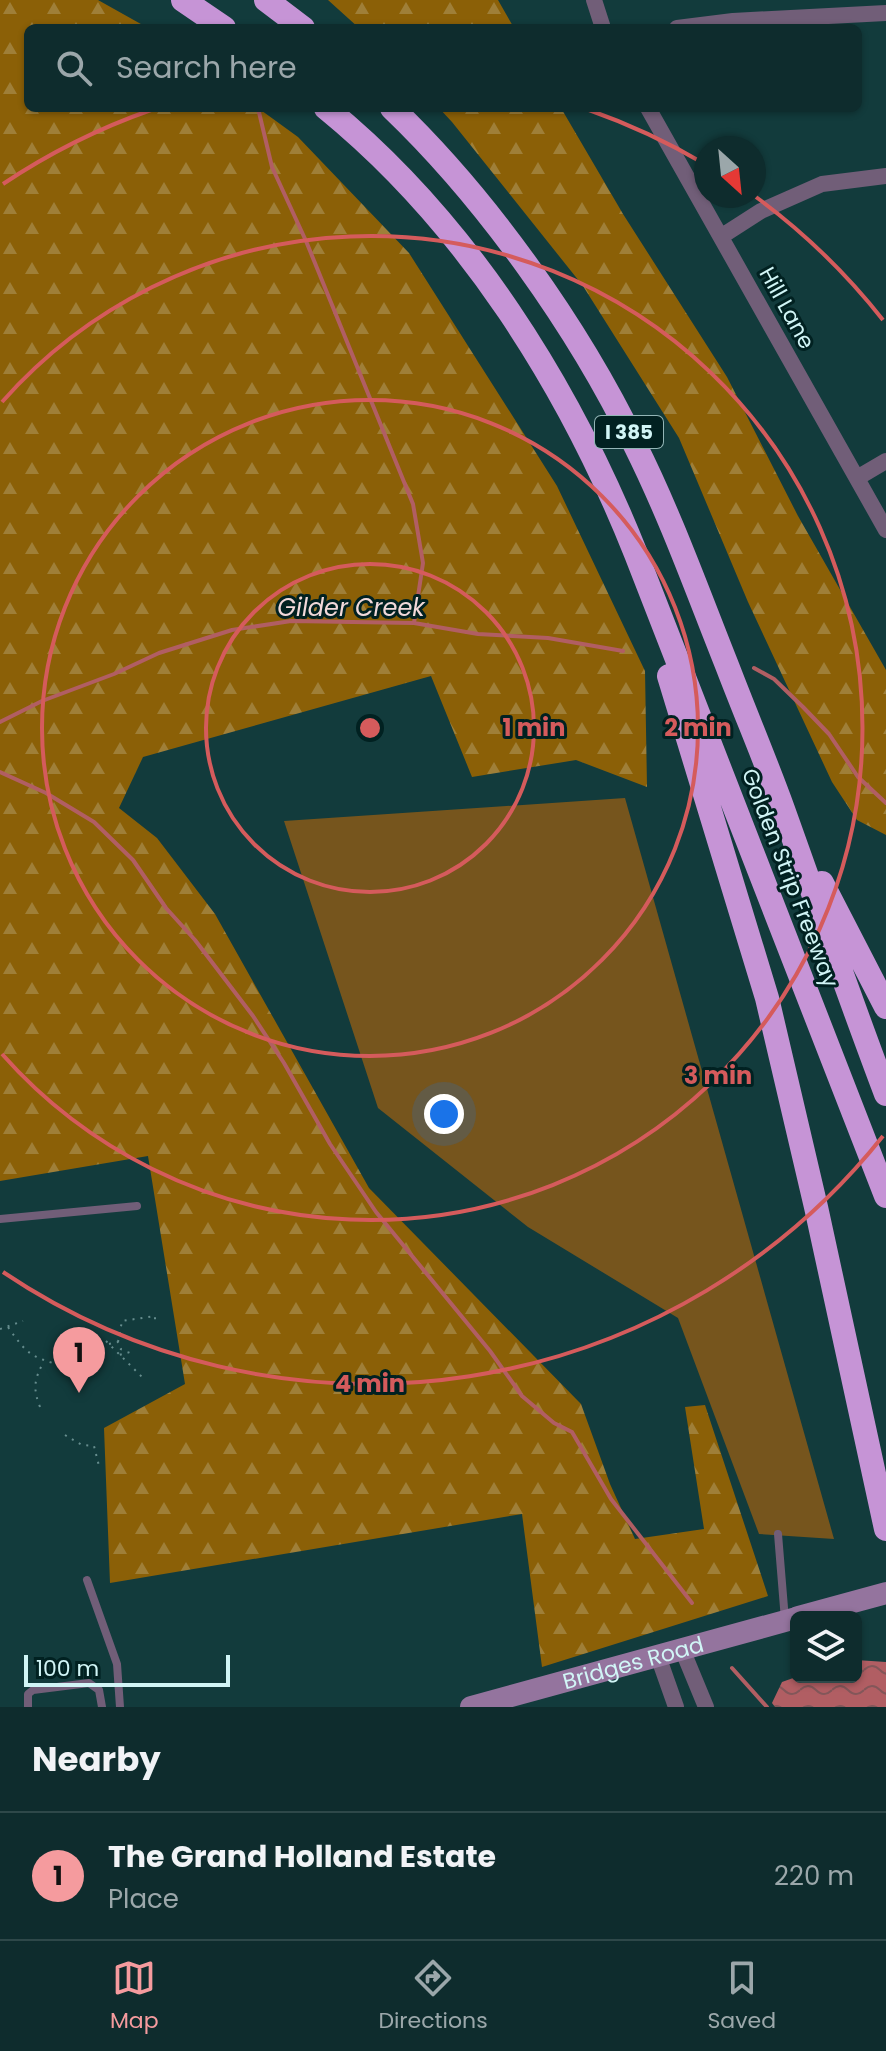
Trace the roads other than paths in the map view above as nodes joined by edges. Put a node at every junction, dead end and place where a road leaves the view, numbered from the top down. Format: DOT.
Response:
graph roads {
  1 [pos="183,0"];
  2 [pos="266,0"];
  3 [pos="594,0"];
  4 [pos="886,13"];
  5 [pos="218,24"];
  6 [pos="298,24"];
  7 [pos="602,24"];
  8 [pos="709,24"];
  9 [pos="331,112"];
  10 [pos="396,112"];
  11 [pos="650,112"];
  12 [pos="886,176"];
  13 [pos="722,236"];
  14 [pos="886,461"];
  15 [pos="857,478"];
  16 [pos="886,530"];
  17 [pos="636,554"];
  18 [pos="782,806"];
  19 [pos="886,1007"];
  20 [pos="886,1094"];
  21 [pos="886,1196"];
  22 [pos="137,1206"];
  23 [pos="0,1219"];
  24 [pos="886,1529"];
  25 [pos="778,1534"];
  26 [pos="87,1580"];
  27 [pos="886,1593"];
  28 [pos="792,1611"];
  29 [pos="819,1611"];
  30 [pos="790,1619"];
  31 [pos="682,1649"];
  32 [pos="658,1656"];
  33 [pos="28,1707"];
  34 [pos="102,1707"];
  35 [pos="120,1707"];
  36 [pos="471,1707"];
  37 [pos="676,1707"];
  38 [pos="706,1707"];
  1 -- 5 [label="highway"];
  2 -- 6 [label="highway"];
  3 -- 7 [label="street"];
  4 -- 8 [label="street"];
  9 -- 17 [label="highway, Golden Strip Freeway / I 385"];
  10 -- 18 [label="highway, Golden Strip Freeway / I 385"];
  11 -- 13 [label="street, Hill Lane"];
  12 -- 13 [label="street"];
  13 -- 15 [label="street, Hill Lane"];
  14 -- 15 [label="street"];
  15 -- 16 [label="street, Hill Lane"];
  17 -- 21 [label="highway, Golden Strip Freeway / I 385"];
  17 -- 24 [label="highway"];
  18 -- 19 [label="highway"];
  18 -- 20 [label="highway, Golden Strip Freeway / I 385"];
  22 -- 23 [label="lane"];
  25 -- 28 [label="lane"];
  26 -- 35 [label="lane"];
  27 -- 29 [label="main road, Bridges Road"];
  30 -- 31 [label="main road, Bridges Road"];
  31 -- 32 [label="main road, Bridges Road"];
  31 -- 38 [label="street"];
  32 -- 36 [label="main road, Bridges Road"];
  32 -- 37 [label="street"];
  33 -- 34 [label="lane"];
}
